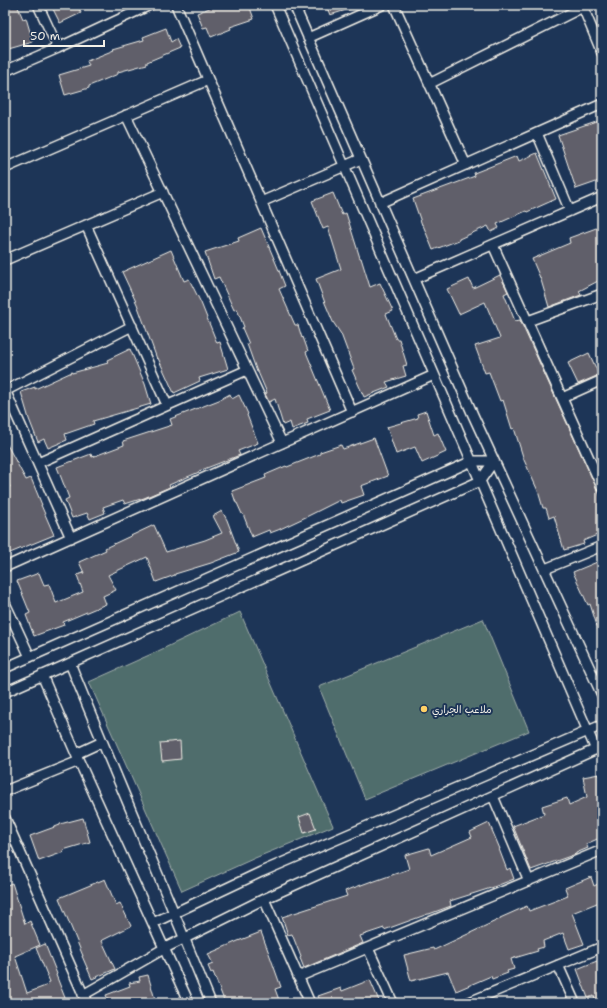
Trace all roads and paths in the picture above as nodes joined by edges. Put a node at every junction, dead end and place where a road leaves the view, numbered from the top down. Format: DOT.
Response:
graph roads {
  1 [pos="38,5"];
  2 [pos="150,5"];
  3 [pos="176,5"];
  4 [pos="275,5"];
  5 [pos="294,5"];
  6 [pos="382,5"];
  7 [pos="394,5"];
  8 [pos="583,6"];
  9 [pos="308,38"];
  10 [pos="58,48"];
  11 [pos="602,53"];
  12 [pos="5,71"];
  13 [pos="208,80"];
  14 [pos="429,84"];
  15 [pos="602,104"];
  16 [pos="126,115"];
  17 [pos="537,133"];
  18 [pos="361,159"];
  19 [pos="466,165"];
  20 [pos="344,166"];
  21 [pos="5,168"];
  22 [pos="163,192"];
  23 [pos="602,197"];
  24 [pos="261,202"];
  25 [pos="380,203"];
  26 [pos="570,211"];
  27 [pos="86,225"];
  28 [pos="493,245"];
  29 [pos="5,260"];
  30 [pos="414,279"];
  31 [pos="602,294"];
  32 [pos="528,321"];
  33 [pos="132,326"];
  34 [pos="247,370"];
  35 [pos="434,375"];
  36 [pos="602,380"];
  37 [pos="5,390"];
  38 [pos="562,398"];
  39 [pos="167,405"];
  40 [pos="352,412"];
  41 [pos="282,443"];
  42 [pos="494,461"];
  43 [pos="472,462"];
  44 [pos="38,463"];
  45 [pos="480,481"];
  46 [pos="602,487"];
  47 [pos="71,538"];
  48 [pos="602,546"];
  49 [pos="5,568"];
  50 [pos="545,569"];
  51 [pos="5,603"];
  52 [pos="30,657"];
  53 [pos="70,663"];
  54 [pos="5,668"];
  55 [pos="42,675"];
  56 [pos="5,692"];
  57 [pos="602,695"];
  58 [pos="602,725"];
  59 [pos="588,731"];
  60 [pos="102,742"];
  61 [pos="599,748"];
  62 [pos="78,757"];
  63 [pos="5,791"];
  64 [pos="493,796"];
  65 [pos="5,818"];
  66 [pos="602,850"];
  67 [pos="529,881"];
  68 [pos="264,900"];
  69 [pos="175,913"];
  70 [pos="153,923"];
  71 [pos="185,938"];
  72 [pos="602,947"];
  73 [pos="165,948"];
  74 [pos="368,948"];
  75 [pos="558,965"];
  76 [pos="298,977"];
  77 [pos="85,999"];
  78 [pos="189,1003"];
  79 [pos="211,1003"];
  80 [pos="310,1003"];
  81 [pos="393,1003"];
  82 [pos="467,1003"];
  83 [pos="575,1003"];
  1 -- 10 [label="street"];
  2 -- 10 [label="street"];
  3 -- 13 [label="street"];
  4 -- 20 [label="street"];
  5 -- 9 [label="street"];
  6 -- 9 [label="street"];
  7 -- 14 [label="street"];
  8 -- 11 [label="street"];
  8 -- 14 [label="street"];
  9 -- 18 [label="street"];
  10 -- 12 [label="street"];
  13 -- 16 [label="street"];
  13 -- 24 [label="street"];
  14 -- 19 [label="street"];
  15 -- 17 [label="street"];
  16 -- 21 [label="street"];
  16 -- 22 [label="street"];
  17 -- 19 [label="street"];
  17 -- 26 [label="street"];
  18 -- 20 [label="street"];
  18 -- 25 [label="street"];
  19 -- 25 [label="street"];
  20 -- 24 [label="street"];
  20 -- 35 [label="street"];
  22 -- 27 [label="street"];
  22 -- 34 [label="street"];
  23 -- 26 [label="street"];
  24 -- 40 [label="street"];
  25 -- 30 [label="street"];
  26 -- 28 [label="street"];
  27 -- 29 [label="street"];
  27 -- 33 [label="street"];
  28 -- 30 [label="street"];
  28 -- 32 [label="street"];
  30 -- 42 [label="street"];
  31 -- 32 [label="street"];
  32 -- 38 [label="street"];
  33 -- 37 [label="street"];
  33 -- 39 [label="street"];
  34 -- 39 [label="street"];
  34 -- 41 [label="street"];
  35 -- 40 [label="street"];
  35 -- 43 [label="street"];
  36 -- 38 [label="street"];
  37 -- 44 [label="street"];
  38 -- 46 [label="street"];
  39 -- 44 [label="street"];
  40 -- 41 [label="street"];
  41 -- 47 [label="street"];
  42 -- 43 [label="street"];
  42 -- 45 [label="street"];
  42 -- 50 [label="street"];
  43 -- 45 [label="street"];
  43 -- 52 [label="street"];
  44 -- 47 [label="street"];
  45 -- 53 [label="street"];
  45 -- 59 [label="street"];
  47 -- 49 [label="street"];
  48 -- 50 [label="street"];
  50 -- 57 [label="street"];
  51 -- 52 [label="street"];
  52 -- 54 [label="street"];
  53 -- 55 [label="street"];
  53 -- 60 [label="street"];
  55 -- 56 [label="street"];
  55 -- 62 [label="street"];
  58 -- 59 [label="street"];
  59 -- 61 [label="street"];
  59 -- 69 [label="street"];
  60 -- 62 [label="street"];
  60 -- 69 [label="street"];
  61 -- 64 [label="street"];
  62 -- 63 [label="street"];
  62 -- 70 [label="street"];
  64 -- 67 [label="street"];
  64 -- 68 [label="street"];
  65 -- 77 [label="street"];
  66 -- 67 [label="street"];
  67 -- 74 [label="street"];
  68 -- 71 [label="street"];
  68 -- 76 [label="street"];
  69 -- 70 [label="street"];
  69 -- 71 [label="street"];
  70 -- 73 [label="street"];
  71 -- 73 [label="street"];
  71 -- 79 [label="street"];
  72 -- 75 [label="street"];
  73 -- 77 [label="street"];
  73 -- 78 [label="street"];
  74 -- 76 [label="street"];
  74 -- 81 [label="street"];
  75 -- 82 [label="street"];
  75 -- 83 [label="street"];
  76 -- 80 [label="street"];
}
